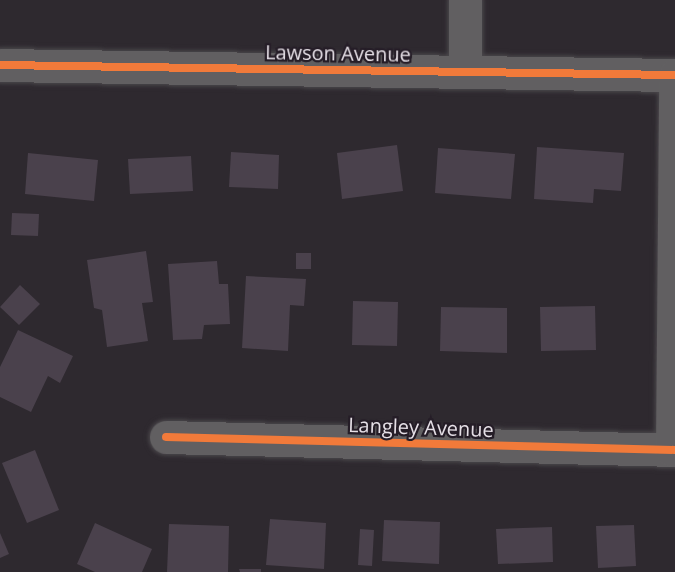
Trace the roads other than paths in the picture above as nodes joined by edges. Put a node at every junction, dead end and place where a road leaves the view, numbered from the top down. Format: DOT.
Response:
graph roads {
  1 [pos="465,0"];
  2 [pos="0,65"];
  3 [pos="465,71"];
  4 [pos="675,75"];
  5 [pos="166,437"];
  6 [pos="674,450"];
  1 -- 3 [label="street"];
  2 -- 3 [label="street, Lawson Avenue"];
  3 -- 4 [label="street, Lawson Avenue"];
  4 -- 6 [label="street"];
  5 -- 6 [label="street, Langley Avenue"];
}
